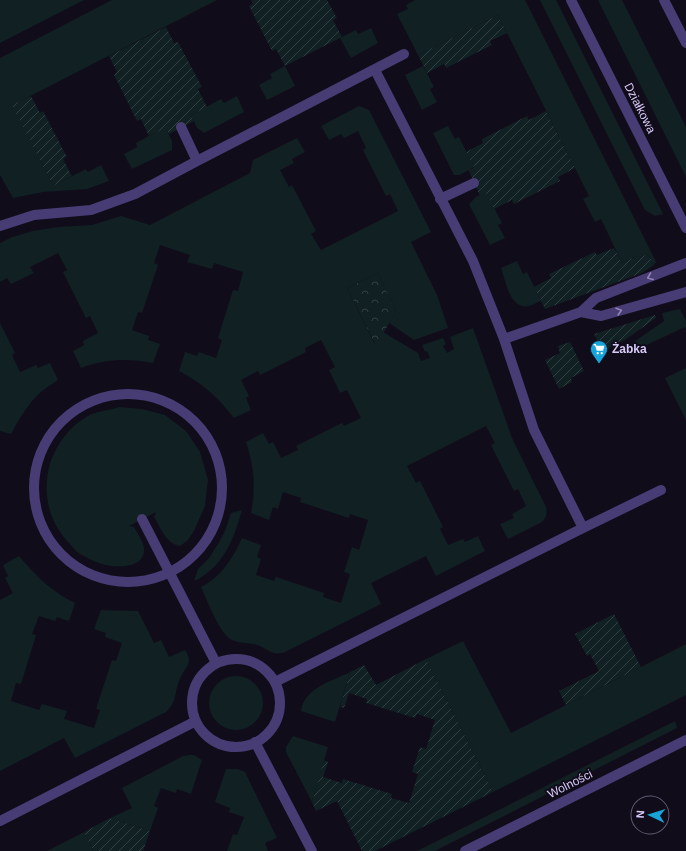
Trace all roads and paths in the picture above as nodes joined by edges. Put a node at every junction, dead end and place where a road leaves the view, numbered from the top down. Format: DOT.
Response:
graph roads {
  1 [pos="571,0"];
  2 [pos="664,0"];
  3 [pos="686,43"];
  4 [pos="404,54"];
  5 [pos="375,70"];
  6 [pos="181,127"];
  7 [pos="196,161"];
  8 [pos="474,183"];
  9 [pos="440,199"];
  10 [pos="0,226"];
  11 [pos="686,228"];
  12 [pos="686,263"];
  13 [pos="686,292"];
  14 [pos="581,312"];
  15 [pos="504,339"];
  16 [pos="661,490"];
  17 [pos="142,519"];
  18 [pos="583,528"];
  19 [pos="171,574"];
  20 [pos="216,663"];
  21 [pos="275,682"];
  22 [pos="196,722"];
  23 [pos="686,740"];
  24 [pos="255,742"];
  25 [pos="0,822"];
  26 [pos="312,851"];
  27 [pos="465,851"];
  1 -- 11 [label="street, Działkowa"];
  2 -- 3 [label="street"];
  4 -- 5 [label="street"];
  5 -- 7 [label="street"];
  5 -- 9 [label="street"];
  6 -- 7 [label="street"];
  7 -- 10 [label="street"];
  8 -- 9 [label="street"];
  9 -- 15 [label="street"];
  12 -- 14 [label="street, one-way"];
  14 -- 13 [label="street, one-way"];
  14 -- 15 [label="street"];
  15 -- 18 [label="street"];
  16 -- 18 [label="street"];
  17 -- 19 [label="street"];
  18 -- 21 [label="street"];
  19 -- 19 [label="street"];
  19 -- 20 [label="street"];
  20 -- 21 [label="street"];
  20 -- 22 [label="street"];
  21 -- 24 [label="street"];
  22 -- 24 [label="street"];
  22 -- 25 [label="street"];
  23 -- 27 [label="street, Wolności"];
  24 -- 26 [label="street"];
}
